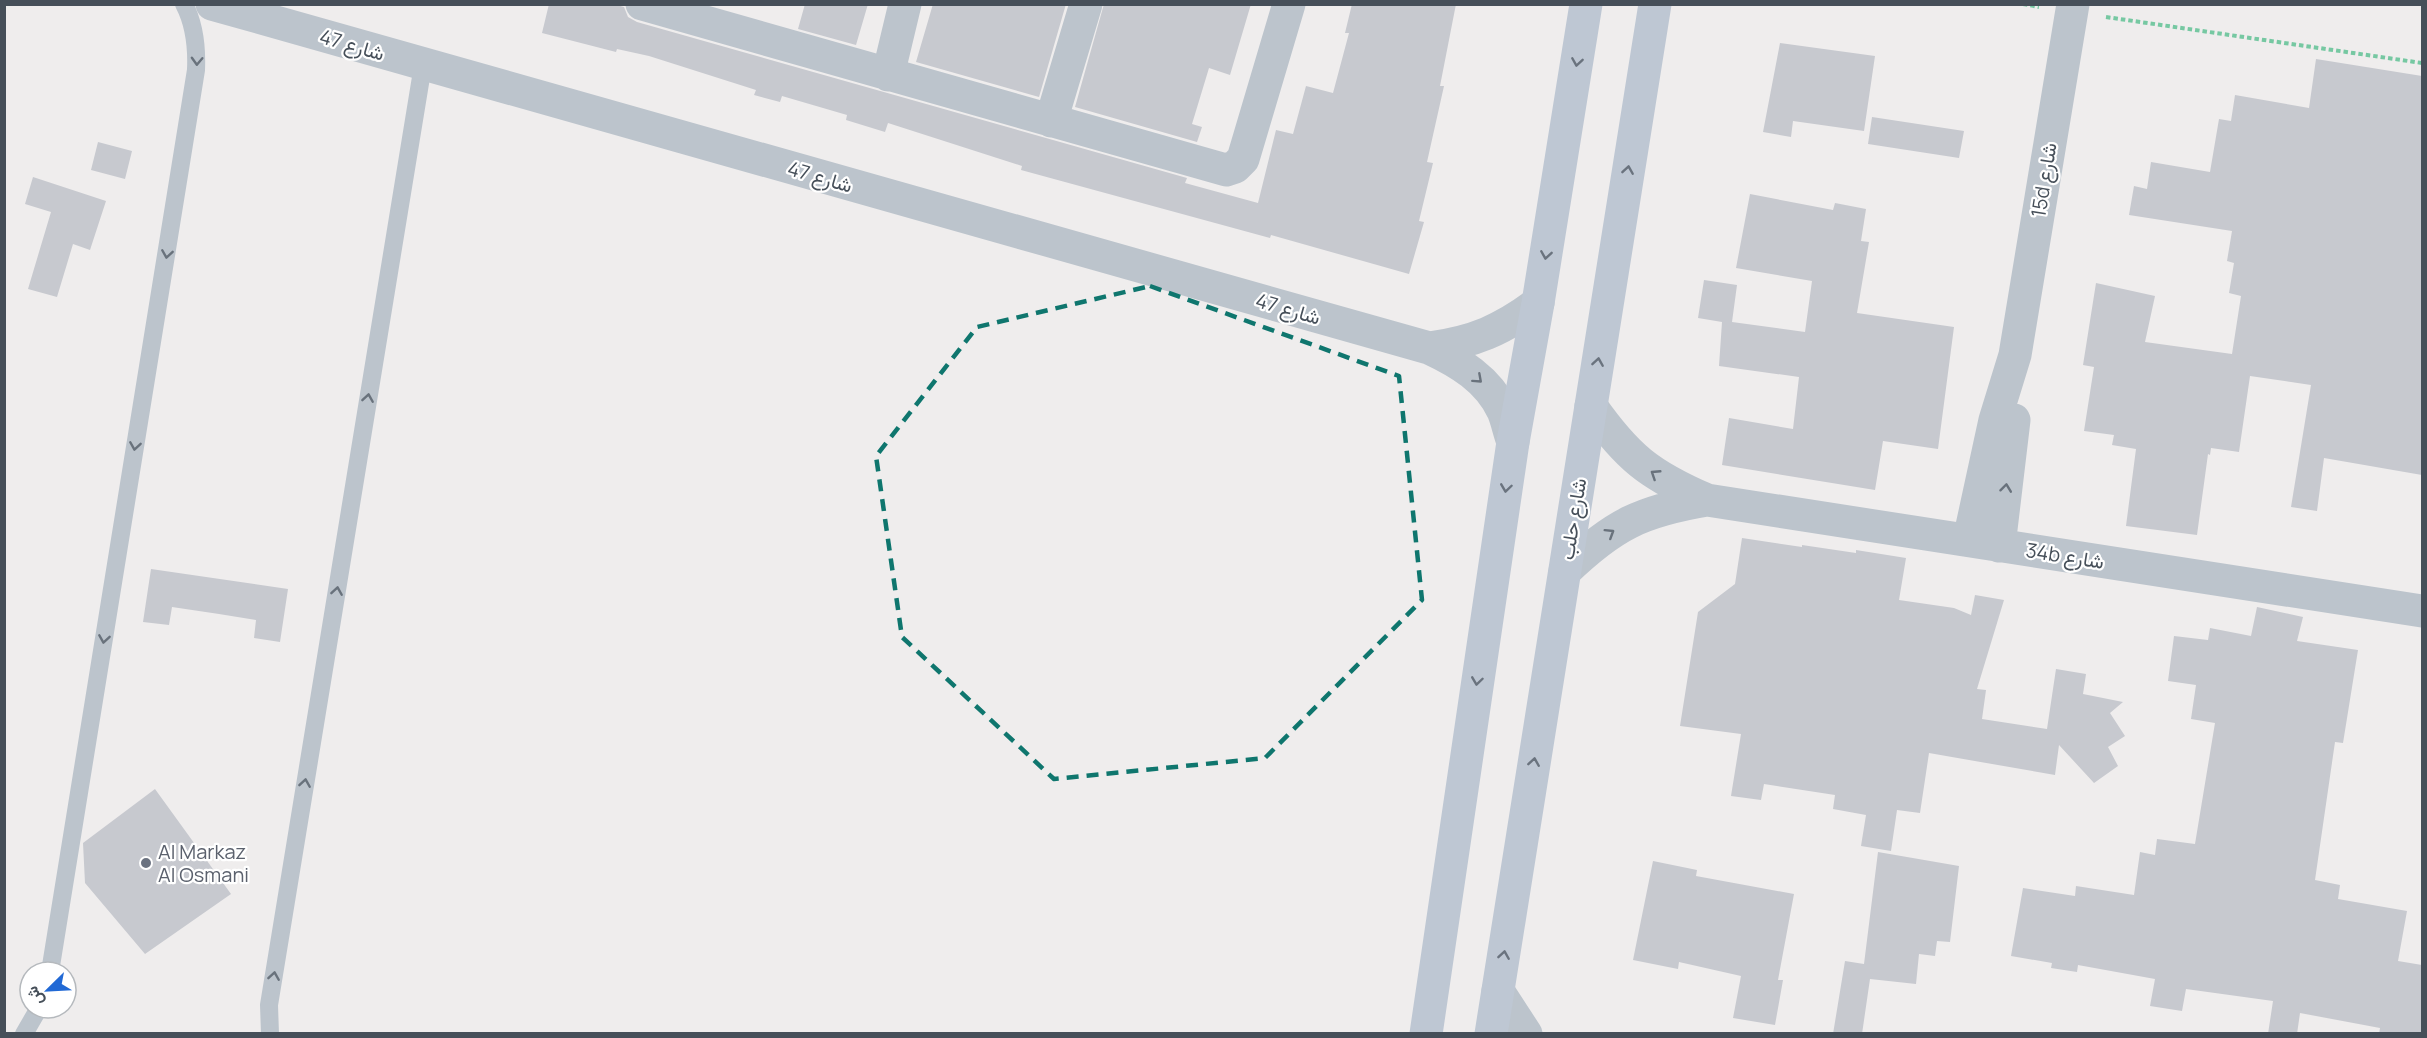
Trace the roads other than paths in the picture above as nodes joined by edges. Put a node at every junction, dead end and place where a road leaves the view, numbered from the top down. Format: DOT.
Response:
graph roads {
  1 [pos="184,4"];
  2 [pos="212,4"];
  3 [pos="642,4"];
  4 [pos="905,4"];
  5 [pos="1086,4"];
  6 [pos="1289,4"];
  7 [pos="1586,4"];
  8 [pos="1655,4"];
  9 [pos="2072,8"];
  10 [pos="709,14"];
  11 [pos="423,65"];
  12 [pos="888,75"];
  13 [pos="1051,121"];
  14 [pos="1538,303"];
  15 [pos="1429,348"];
  16 [pos="1591,406"];
  17 [pos="1513,442"];
  18 [pos="1707,500"];
  19 [pos="1984,543"];
  20 [pos="1565,571"];
  21 [pos="2422,611"];
  22 [pos="52,960"];
  23 [pos="1498,991"];
  24 [pos="32,1020"];
  25 [pos="24,1034"];
  26 [pos="270,1034"];
  27 [pos="1426,1034"];
  28 [pos="1491,1034"];
  29 [pos="1526,1034"];
  1 -- 22 [label="lane, one-way"];
  2 -- 11 [label="street, شارع 47"];
  3 -- 10 [label="street"];
  4 -- 12 [label="street"];
  5 -- 13 [label="street"];
  6 -- 13 [label="street"];
  7 -- 14 [label="street, one-way"];
  16 -- 8 [label="street, شارع حلب, one-way"];
  9 -- 19 [label="street, 15d شارع"];
  10 -- 12 [label="street"];
  11 -- 15 [label="street, شارع 47"];
  26 -- 11 [label="lane, one-way"];
  12 -- 13 [label="street"];
  14 -- 15 [label="street, شارع 47"];
  14 -- 17 [label="street"];
  15 -- 17 [label="street, شارع 47, one-way"];
  18 -- 16 [label="street, 34b شارع, one-way"];
  16 -- 20 [label="street, شارع حلب"];
  17 -- 27 [label="street, one-way"];
  18 -- 19 [label="street, 34b شارع"];
  20 -- 18 [label="street, 34b شارع, one-way"];
  19 -- 21 [label="street, 34b شارع"];
  23 -- 20 [label="street, شارع حلب, one-way"];
  23 -- 28 [label="street, شارع حلب"];
  23 -- 29 [label="street"];
  24 -- 25 [label="lane"];
}
